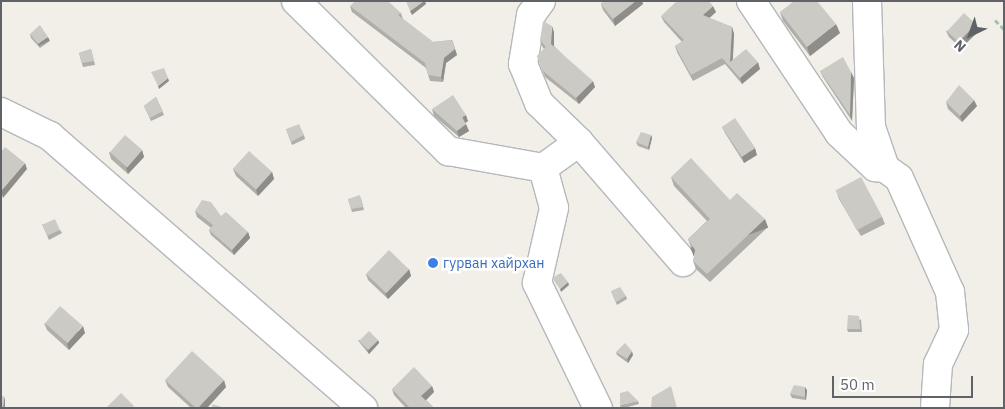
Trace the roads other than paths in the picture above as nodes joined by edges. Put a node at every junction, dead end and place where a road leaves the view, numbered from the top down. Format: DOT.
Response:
graph roads {
  1 [pos="296,1"];
  2 [pos="541,1"];
  3 [pos="751,1"];
  4 [pos="867,1"];
  5 [pos="1,112"];
  6 [pos="579,142"];
  7 [pos="543,168"];
  8 [pos="885,168"];
  9 [pos="683,262"];
  10 [pos="363,408"];
  11 [pos="598,408"];
  12 [pos="935,408"];
  1 -- 7 [label="street"];
  2 -- 6 [label="street"];
  3 -- 8 [label="street"];
  4 -- 8 [label="street"];
  5 -- 10 [label="street"];
  6 -- 7 [label="street"];
  6 -- 9 [label="street"];
  7 -- 11 [label="street"];
  8 -- 12 [label="street"];
}
